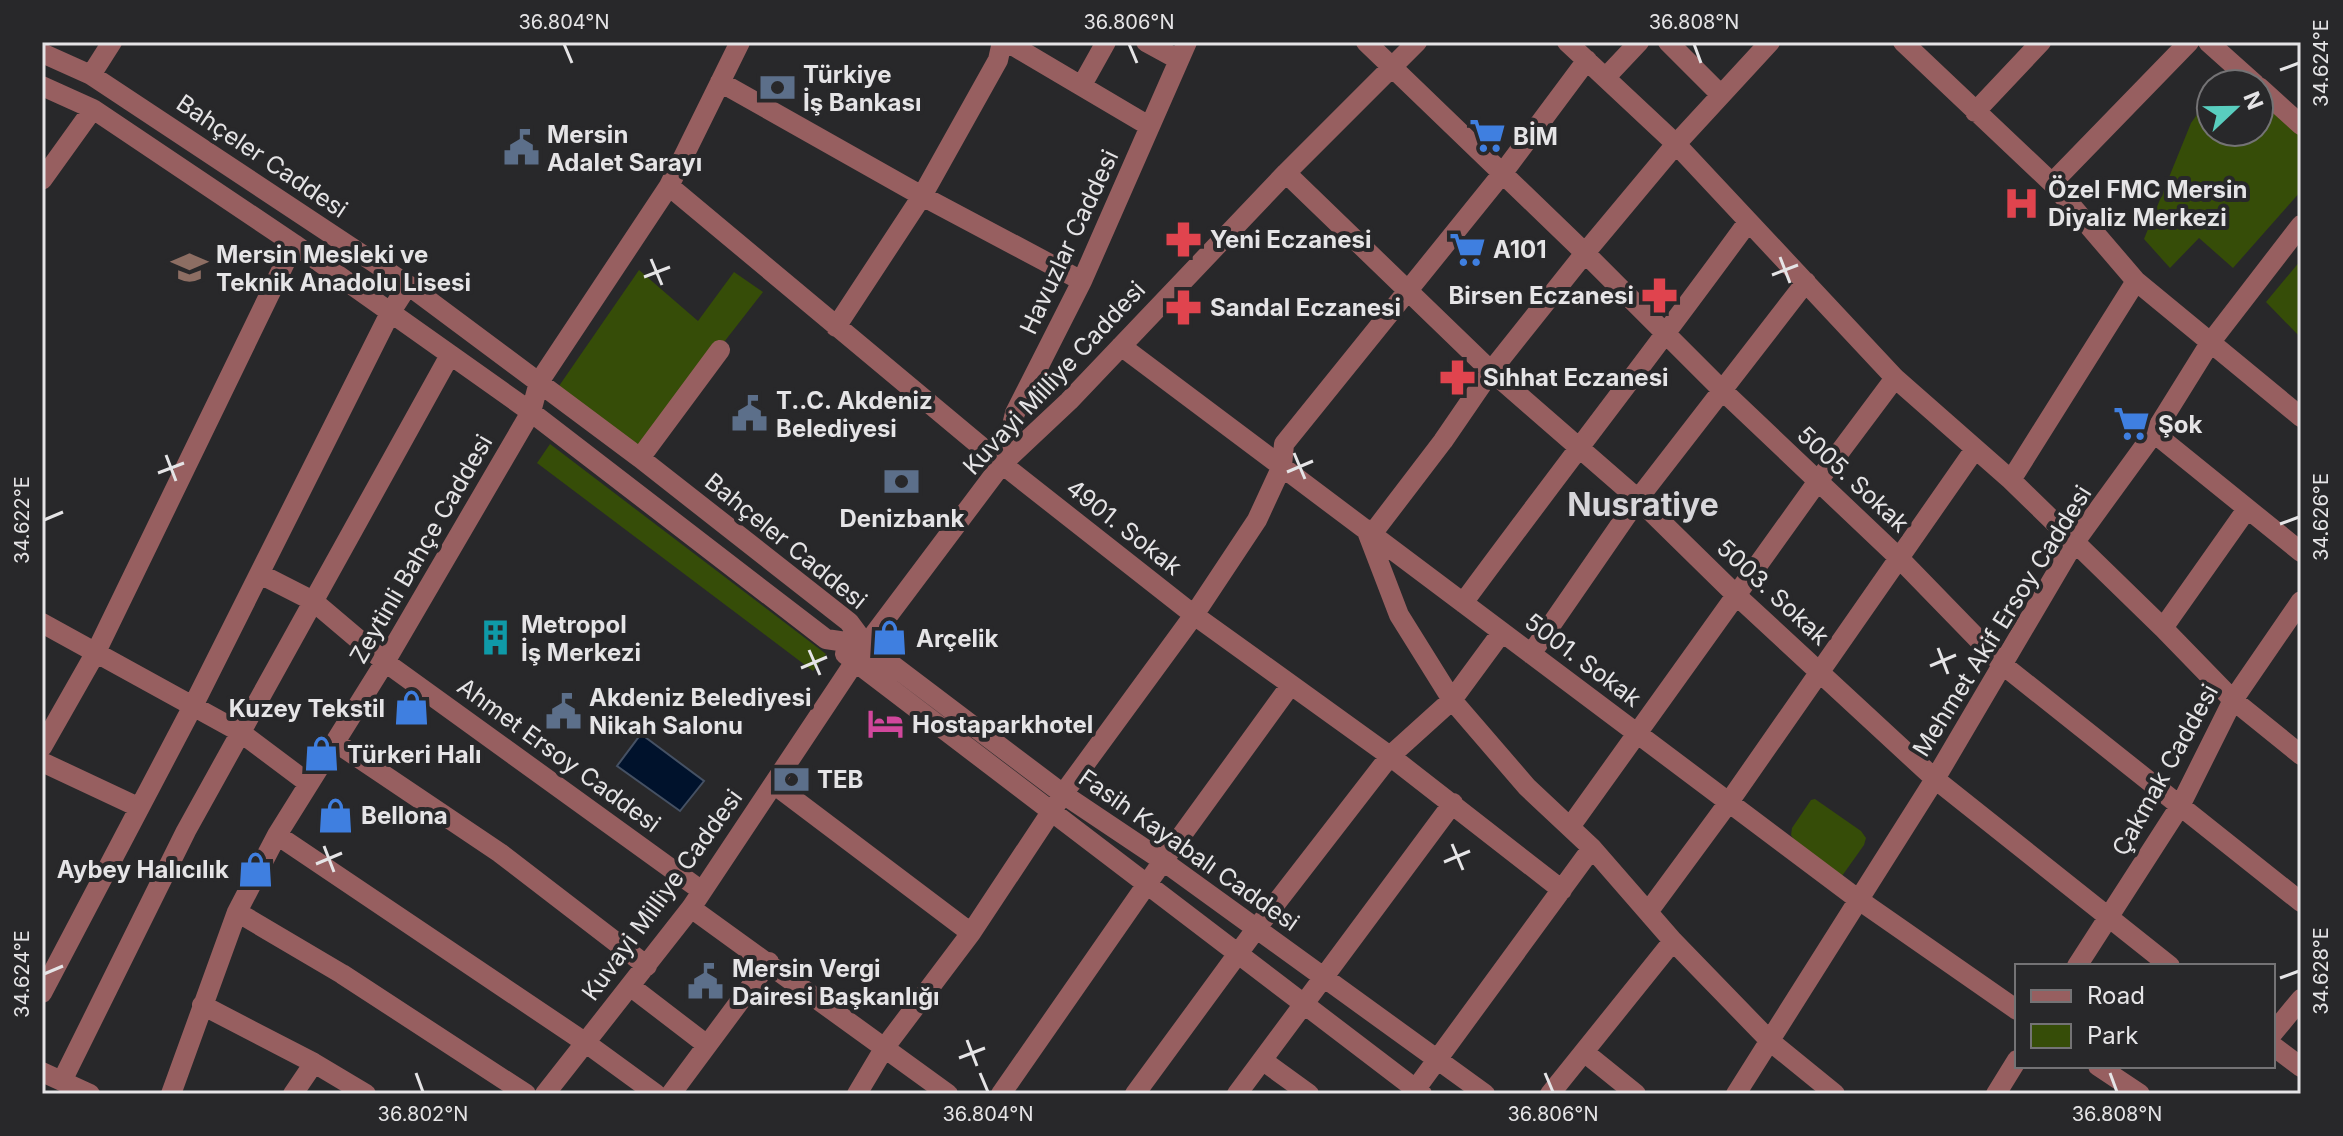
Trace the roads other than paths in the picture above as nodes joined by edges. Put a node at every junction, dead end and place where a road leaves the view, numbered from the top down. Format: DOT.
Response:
graph roads {
  1 [pos="112,42"];
  2 [pos="740,42"];
  3 [pos="1004,42"];
  4 [pos="1106,42"];
  5 [pos="1146,42"];
  6 [pos="1366,42"];
  7 [pos="1417,42"];
  8 [pos="1567,42"];
  9 [pos="1639,42"];
  10 [pos="1668,42"];
  11 [pos="1770,42"];
  12 [pos="1903,42"];
  13 [pos="2041,42"];
  14 [pos="2189,42"];
  15 [pos="2208,42"];
  16 [pos="1183,51"];
  17 [pos="42,53"];
  18 [pos="1587,60"];
  19 [pos="1392,68"];
  20 [pos="2237,68"];
  21 [pos="91,75"];
  22 [pos="1606,77"];
  23 [pos="720,82"];
  24 [pos="1082,85"];
  25 [pos="42,86"];
  26 [pos="1720,94"];
  27 [pos="2275,102"];
  28 [pos="93,109"];
  29 [pos="1975,112"];
  30 [pos="2301,125"];
  31 [pos="1149,126"];
  32 [pos="1676,144"];
  33 [pos="1286,173"];
  34 [pos="1502,174"];
  35 [pos="42,180"];
  36 [pos="2052,183"];
  37 [pos="669,186"];
  38 [pos="922,196"];
  39 [pos="1748,222"];
  40 [pos="2301,225"];
  41 [pos="294,244"];
  42 [pos="1585,253"];
  43 [pos="1082,281"];
  44 [pos="2136,281"];
  45 [pos="1806,282"];
  46 [pos="408,285"];
  47 [pos="1409,291"];
  48 [pos="390,313"];
  49 [pos="836,327"];
  50 [pos="1667,334"];
  51 [pos="2210,343"];
  52 [pos="1121,346"];
  53 [pos="720,350"];
  54 [pos="450,355"];
  55 [pos="1491,371"];
  56 [pos="1895,378"];
  57 [pos="539,382"];
  58 [pos="1723,391"];
  59 [pos="531,412"];
  60 [pos="2301,417"];
  61 [pos="2154,433"];
  62 [pos="1577,448"];
  63 [pos="1975,449"];
  64 [pos="640,458"];
  65 [pos="1002,464"];
  66 [pos="1282,466"];
  67 [pos="2011,480"];
  68 [pos="1818,481"];
  69 [pos="1638,499"];
  70 [pos="2247,509"];
  71 [pos="1369,532"];
  72 [pos="2074,543"];
  73 [pos="2301,552"];
  74 [pos="1898,557"];
  75 [pos="260,574"];
  76 [pos="1736,595"];
  77 [pos="313,601"];
  78 [pos="2301,601"];
  79 [pos="1463,603"];
  80 [pos="1194,615"];
  81 [pos="42,623"];
  82 [pos="2163,628"];
  83 [pos="1502,632"];
  84 [pos="96,652"];
  85 [pos="860,653"];
  86 [pos="1531,654"];
  87 [pos="385,662"];
  88 [pos="2003,665"];
  89 [pos="1819,671"];
  90 [pos="1290,686"];
  91 [pos="1452,700"];
  92 [pos="2233,700"];
  93 [pos="193,706"];
  94 [pos="240,732"];
  95 [pos="1636,733"];
  96 [pos="335,742"];
  97 [pos="42,747"];
  98 [pos="2301,755"];
  99 [pos="1390,756"];
  100 [pos="42,762"];
  101 [pos="1935,779"];
  102 [pos="308,783"];
  103 [pos="775,785"];
  104 [pos="1729,802"];
  105 [pos="1058,803"];
  106 [pos="1453,803"];
  107 [pos="2180,806"];
  108 [pos="138,807"];
  109 [pos="1570,827"];
  110 [pos="277,835"];
  111 [pos="1592,848"];
  112 [pos="1163,861"];
  113 [pos="1147,884"];
  114 [pos="1562,890"];
  115 [pos="697,899"];
  116 [pos="1859,900"];
  117 [pos="2301,902"];
  118 [pos="237,912"];
  119 [pos="1648,912"];
  120 [pos="2108,918"];
  121 [pos="1256,929"];
  122 [pos="971,933"];
  123 [pos="1673,941"];
  124 [pos="1238,954"];
  125 [pos="769,962"];
  126 [pos="2078,964"];
  127 [pos="2167,964"];
  128 [pos="647,966"];
  129 [pos="1322,977"];
  130 [pos="630,986"];
  131 [pos="42,993"];
  132 [pos="2301,999"];
  133 [pos="1303,1003"];
  134 [pos="202,1005"];
  135 [pos="2015,1009"];
  136 [pos="2275,1031"];
  137 [pos="1771,1042"];
  138 [pos="586,1043"];
  139 [pos="707,1045"];
  140 [pos="885,1047"];
  141 [pos="2275,1048"];
  142 [pos="1584,1052"];
  143 [pos="1437,1059"];
  144 [pos="1262,1060"];
  145 [pos="314,1063"];
  146 [pos="2015,1063"];
  147 [pos="2301,1067"];
  148 [pos="2101,1068"];
  149 [pos="42,1072"];
  150 [pos="62,1081"];
  151 [pos="1416,1092"];
  152 [pos="86,1093"];
  153 [pos="171,1094"];
  154 [pos="293,1094"];
  155 [pos="366,1094"];
  156 [pos="526,1094"];
  157 [pos="545,1094"];
  158 [pos="656,1094"];
  159 [pos="671,1094"];
  160 [pos="857,1094"];
  161 [pos="948,1094"];
  162 [pos="1001,1094"];
  163 [pos="1135,1094"];
  164 [pos="1237,1094"];
  165 [pos="1309,1094"];
  166 [pos="1485,1094"];
  167 [pos="1550,1094"];
  168 [pos="1636,1094"];
  169 [pos="1736,1094"];
  170 [pos="1835,1094"];
  171 [pos="1996,1094"];
  172 [pos="2140,1094"];
  1 -- 21 [label="street"];
  2 -- 23 [label="street, Zeytinli Bahçe Caddesi"];
  3 -- 24 [label="street"];
  3 -- 38 [label="street"];
  4 -- 24 [label="street"];
  5 -- 16 [label="street"];
  6 -- 19 [label="street, 5005. Sokak"];
  7 -- 19 [label="street, Kuvayi Milliye Caddesi"];
  8 -- 18 [label="street"];
  9 -- 22 [label="street"];
  10 -- 26 [label="street"];
  11 -- 26 [label="street"];
  12 -- 29 [label="street"];
  13 -- 29 [label="street"];
  14 -- 36 [label="street"];
  15 -- 20 [label="street"];
  16 -- 31 [label="street, Havuzlar Caddesi"];
  17 -- 21 [label="street, Bahçeler Caddesi"];
  18 -- 22 [label="street"];
  18 -- 34 [label="street"];
  19 -- 33 [label="street, Kuvayi Milliye Caddesi"];
  19 -- 34 [label="street, 5005. Sokak"];
  21 -- 46 [label="street, Bahçeler Caddesi"];
  22 -- 32 [label="street"];
  23 -- 37 [label="street, Zeytinli Bahçe Caddesi"];
  23 -- 38 [label="street"];
  24 -- 31 [label="street"];
  25 -- 28 [label="street"];
  26 -- 32 [label="street"];
  27 -- 30 [label="street"];
  28 -- 35 [label="street"];
  28 -- 41 [label="street"];
  29 -- 36 [label="street"];
  31 -- 43 [label="street, Havuzlar Caddesi"];
  32 -- 39 [label="street"];
  32 -- 42 [label="street"];
  33 -- 47 [label="street, 5003. Sokak"];
  33 -- 52 [label="street, Kuvayi Milliye Caddesi"];
  34 -- 42 [label="street, 5005. Sokak"];
  34 -- 47 [label="street"];
  36 -- 44 [label="street"];
  37 -- 49 [label="street, 4901. Sokak"];
  37 -- 57 [label="street, Zeytinli Bahçe Caddesi"];
  38 -- 43 [label="street"];
  38 -- 49 [label="street"];
  39 -- 45 [label="street"];
  39 -- 50 [label="street"];
  40 -- 51 [label="street, Mehmet Akif Ersoy Caddesi"];
  41 -- 48 [label="street"];
  41 -- 84 [label="street"];
  42 -- 50 [label="street, 5005. Sokak"];
  42 -- 55 [label="street"];
  43 -- 65 [label="street, Havuzlar Caddesi"];
  44 -- 51 [label="street"];
  44 -- 67 [label="street"];
  45 -- 56 [label="street"];
  45 -- 58 [label="street"];
  46 -- 48 [label="street"];
  46 -- 57 [label="street, Bahçeler Caddesi"];
  47 -- 55 [label="street, 5003. Sokak"];
  47 -- 66 [label="street"];
  48 -- 54 [label="street"];
  48 -- 75 [label="street"];
  49 -- 65 [label="street, 4901. Sokak"];
  50 -- 58 [label="street, 5005. Sokak"];
  50 -- 62 [label="street"];
  51 -- 60 [label="street"];
  51 -- 61 [label="street, Mehmet Akif Ersoy Caddesi"];
  52 -- 65 [label="street, Kuvayi Milliye Caddesi"];
  52 -- 66 [label="street, 5001. Sokak"];
  53 -- 64 [label="street"];
  54 -- 59 [label="street"];
  54 -- 77 [label="street"];
  55 -- 62 [label="street, 5003. Sokak"];
  55 -- 71 [label="street"];
  56 -- 63 [label="street"];
  56 -- 68 [label="street"];
  57 -- 59 [label="street, Zeytinli Bahçe Caddesi"];
  57 -- 64 [label="street, Bahçeler Caddesi"];
  58 -- 68 [label="street, 5005. Sokak"];
  58 -- 69 [label="street"];
  59 -- 85 [label="street, Fasih Kayabalı Caddesi"];
  59 -- 87 [label="street, Zeytinli Bahçe Caddesi"];
  61 -- 70 [label="street"];
  61 -- 72 [label="street, Mehmet Akif Ersoy Caddesi"];
  62 -- 69 [label="street, 5003. Sokak"];
  62 -- 79 [label="street"];
  63 -- 67 [label="street"];
  63 -- 74 [label="street"];
  64 -- 85 [label="street, Bahçeler Caddesi"];
  65 -- 80 [label="street, 4901. Sokak"];
  65 -- 85 [label="street, Kuvayi Milliye Caddesi"];
  66 -- 71 [label="street, 5001. Sokak"];
  66 -- 80 [label="street"];
  67 -- 72 [label="street"];
  68 -- 74 [label="street, 5005. Sokak"];
  68 -- 76 [label="street"];
  69 -- 76 [label="street, 5003. Sokak"];
  69 -- 86 [label="street"];
  70 -- 73 [label="street"];
  70 -- 82 [label="street"];
  71 -- 79 [label="street, 5001. Sokak"];
  71 -- 91 [label="street"];
  72 -- 82 [label="street"];
  72 -- 88 [label="street, Mehmet Akif Ersoy Caddesi"];
  74 -- 88 [label="street, 5005. Sokak"];
  74 -- 89 [label="street"];
  75 -- 77 [label="street, Ahmet Ersoy Caddesi"];
  75 -- 93 [label="street"];
  76 -- 89 [label="street, 5003. Sokak"];
  76 -- 95 [label="street"];
  77 -- 87 [label="street, Ahmet Ersoy Caddesi"];
  77 -- 94 [label="street"];
  78 -- 92 [label="street, Çakmak Caddesi"];
  79 -- 83 [label="street, 5001. Sokak"];
  80 -- 90 [label="street, 4901. Sokak"];
  80 -- 105 [label="street"];
  81 -- 84 [label="street"];
  82 -- 92 [label="street"];
  83 -- 86 [label="street, 5001. Sokak"];
  83 -- 91 [label="street"];
  84 -- 93 [label="street"];
  84 -- 97 [label="street"];
  85 -- 103 [label="street, Kuvayi Milliye Caddesi"];
  85 -- 105 [label="street, Fasih Kayabalı Caddesi"];
  86 -- 95 [label="street, 5001. Sokak"];
  87 -- 96 [label="street, Zeytinli Bahçe Caddesi"];
  87 -- 115 [label="street, Ahmet Ersoy Caddesi"];
  88 -- 101 [label="street, Mehmet Akif Ersoy Caddesi"];
  88 -- 107 [label="street, 5005. Sokak"];
  89 -- 101 [label="street, 5003. Sokak"];
  89 -- 104 [label="street"];
  90 -- 99 [label="street, 4901. Sokak"];
  90 -- 112 [label="street"];
  91 -- 99 [label="street"];
  91 -- 109 [label="street"];
  92 -- 98 [label="street"];
  92 -- 107 [label="street, Çakmak Caddesi"];
  93 -- 94 [label="street"];
  93 -- 108 [label="street"];
  94 -- 102 [label="street"];
  94 -- 150 [label="street"];
  95 -- 104 [label="street, 5001. Sokak"];
  95 -- 109 [label="street"];
  96 -- 102 [label="street, Zeytinli Bahçe Caddesi"];
  96 -- 128 [label="street"];
  99 -- 106 [label="street, 4901. Sokak"];
  99 -- 121 [label="street"];
  100 -- 108 [label="street"];
  101 -- 116 [label="street, Mehmet Akif Ersoy Caddesi"];
  101 -- 120 [label="street, 5003. Sokak"];
  102 -- 110 [label="street, Zeytinli Bahçe Caddesi"];
  103 -- 115 [label="street, Kuvayi Milliye Caddesi"];
  103 -- 122 [label="street"];
  104 -- 116 [label="street, 5001. Sokak"];
  104 -- 119 [label="street"];
  105 -- 112 [label="street, Fasih Kayabalı Caddesi"];
  105 -- 113 [label="street, Fasih Kayabalı Caddesi"];
  105 -- 122 [label="street"];
  106 -- 114 [label="street, 4901. Sokak"];
  106 -- 129 [label="street"];
  107 -- 117 [label="street, 5005. Sokak"];
  107 -- 120 [label="street, Çakmak Caddesi"];
  108 -- 131 [label="street"];
  109 -- 111 [label="street"];
  110 -- 118 [label="street, Zeytinli Bahçe Caddesi"];
  110 -- 138 [label="street"];
  111 -- 114 [label="street"];
  111 -- 119 [label="street"];
  112 -- 113 [label="street"];
  112 -- 121 [label="street, Fasih Kayabalı Caddesi"];
  113 -- 124 [label="street, Fasih Kayabalı Caddesi"];
  113 -- 162 [label="street"];
  114 -- 143 [label="street"];
  115 -- 125 [label="street, Ahmet Ersoy Caddesi"];
  115 -- 128 [label="street, Kuvayi Milliye Caddesi"];
  116 -- 135 [label="street, 5001. Sokak"];
  116 -- 137 [label="street, Mehmet Akif Ersoy Caddesi"];
  118 -- 134 [label="street, Zeytinli Bahçe Caddesi"];
  118 -- 156 [label="street"];
  119 -- 123 [label="street"];
  120 -- 126 [label="street, Çakmak Caddesi"];
  120 -- 127 [label="street, 5003. Sokak"];
  121 -- 124 [label="street"];
  121 -- 129 [label="street, Fasih Kayabalı Caddesi"];
  122 -- 140 [label="street"];
  123 -- 137 [label="street"];
  123 -- 142 [label="street"];
  124 -- 133 [label="street, Fasih Kayabalı Caddesi"];
  124 -- 163 [label="street"];
  125 -- 139 [label="street"];
  125 -- 140 [label="street, Ahmet Ersoy Caddesi"];
  128 -- 130 [label="street, Kuvayi Milliye Caddesi"];
  129 -- 133 [label="street"];
  129 -- 143 [label="street, Fasih Kayabalı Caddesi"];
  130 -- 138 [label="street, Kuvayi Milliye Caddesi"];
  130 -- 139 [label="street"];
  132 -- 136 [label="street"];
  133 -- 144 [label="street"];
  133 -- 151 [label="street, Fasih Kayabalı Caddesi"];
  134 -- 145 [label="street"];
  134 -- 153 [label="street, Zeytinli Bahçe Caddesi"];
  137 -- 169 [label="street, Mehmet Akif Ersoy Caddesi"];
  137 -- 170 [label="street"];
  138 -- 157 [label="street, Kuvayi Milliye Caddesi"];
  138 -- 158 [label="street"];
  139 -- 159 [label="street"];
  140 -- 160 [label="street"];
  140 -- 161 [label="street, Ahmet Ersoy Caddesi"];
  141 -- 147 [label="street"];
  142 -- 167 [label="street"];
  142 -- 168 [label="street"];
  143 -- 151 [label="street"];
  143 -- 166 [label="street, Fasih Kayabalı Caddesi"];
  144 -- 164 [label="street"];
  144 -- 165 [label="street"];
  145 -- 154 [label="street"];
  145 -- 155 [label="street"];
  146 -- 171 [label="street"];
  148 -- 172 [label="street"];
  149 -- 150 [label="street"];
  150 -- 152 [label="street"];
}
